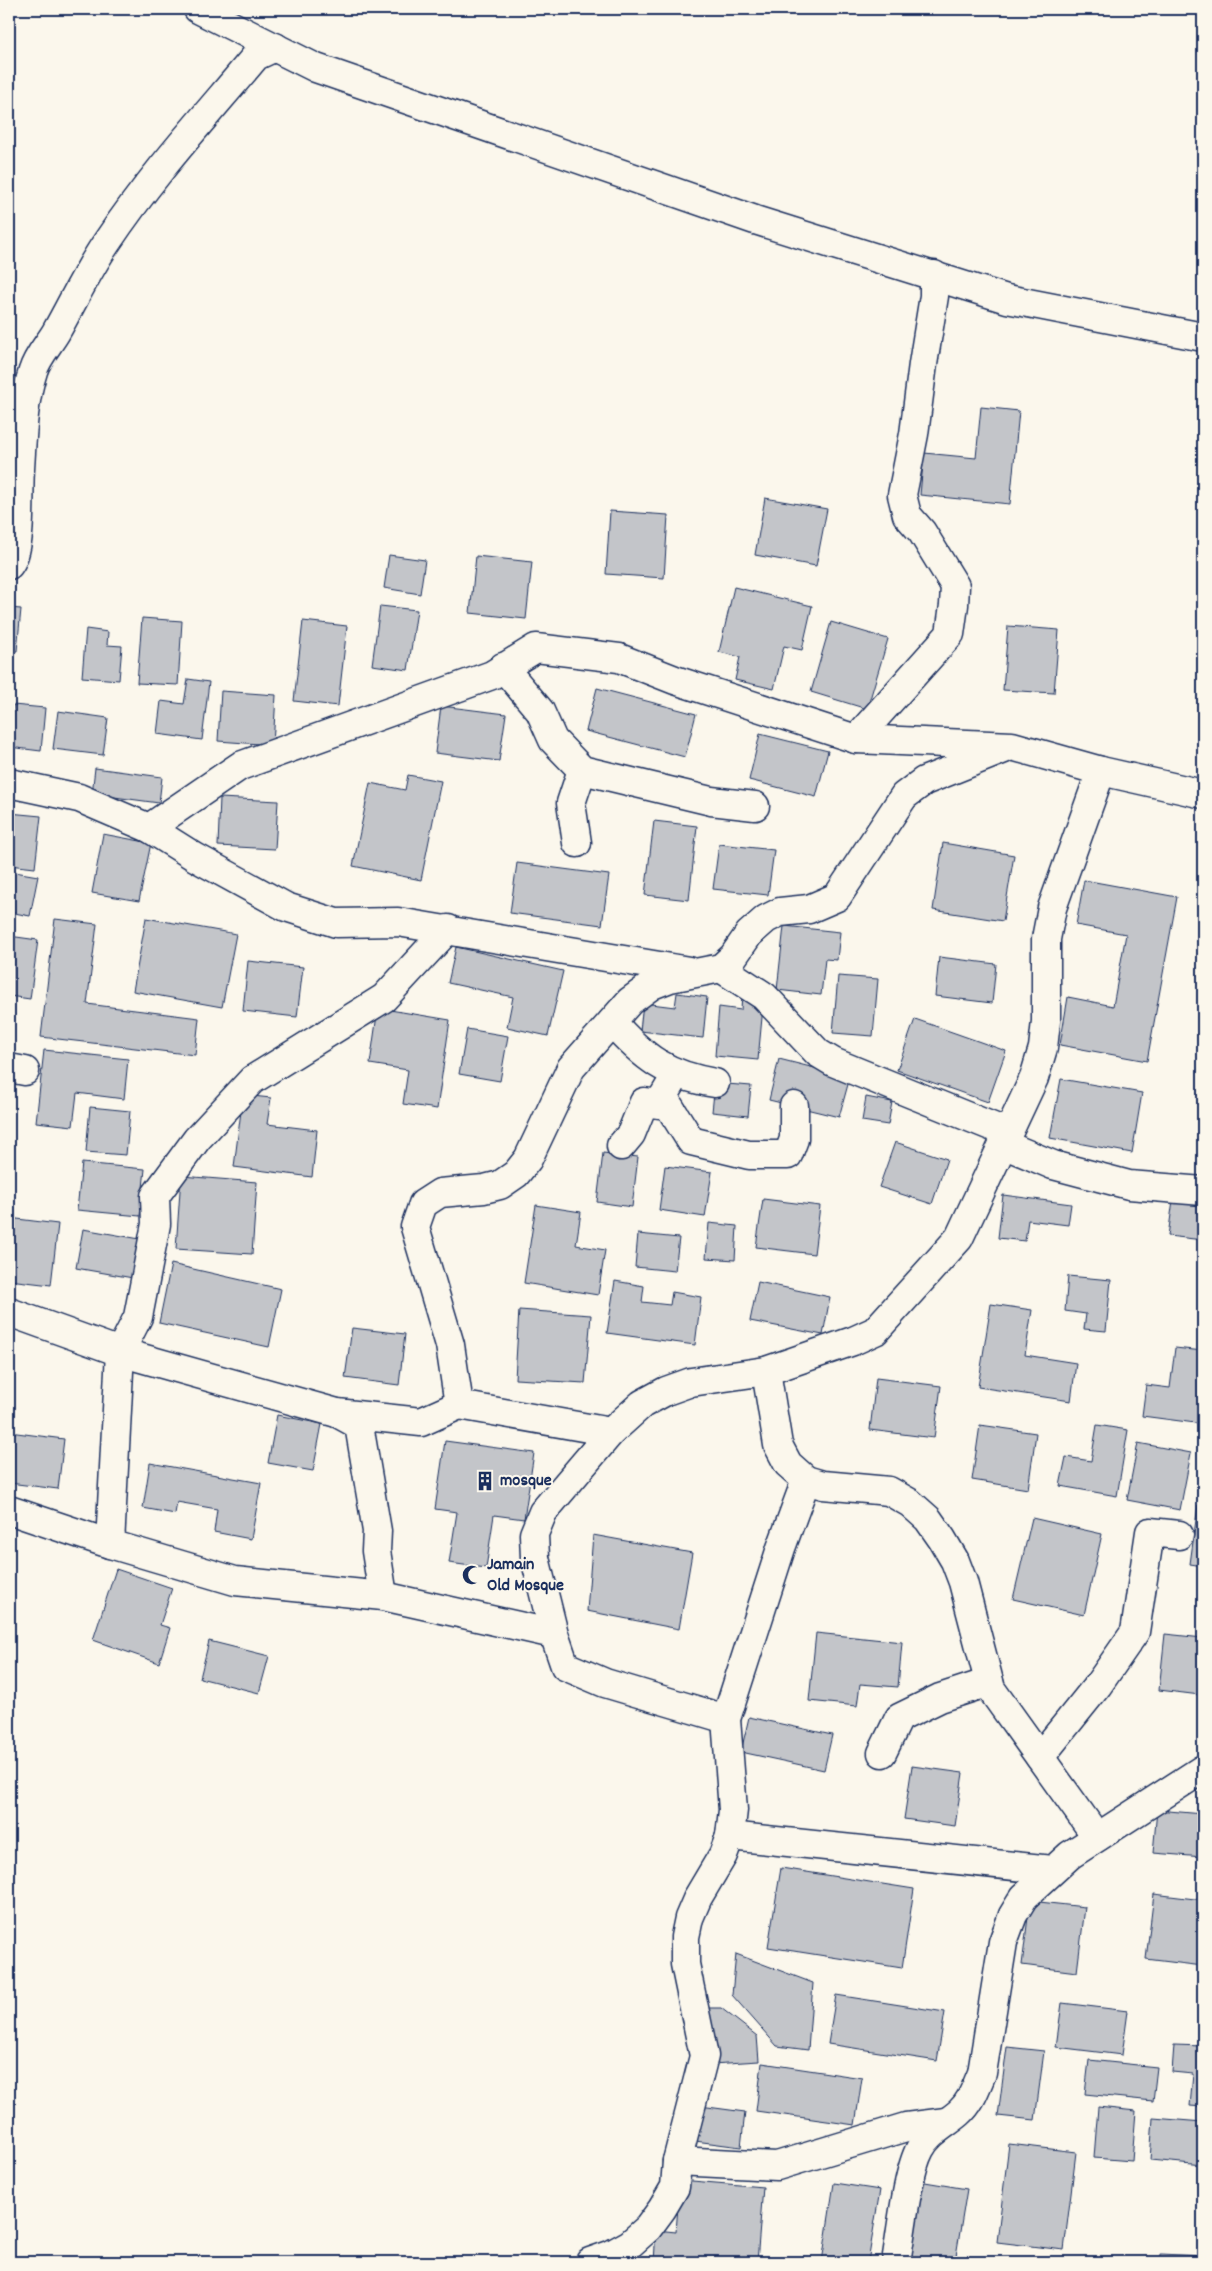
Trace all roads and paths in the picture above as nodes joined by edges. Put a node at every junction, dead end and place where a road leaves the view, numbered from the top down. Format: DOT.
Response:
graph roads {
  1 [pos="198,9"];
  2 [pos="274,47"];
  3 [pos="934,275"];
  4 [pos="1203,337"];
  5 [pos="9,565"];
  6 [pos="503,668"];
  7 [pos="856,739"];
  8 [pos="1012,746"];
  9 [pos="582,770"];
  10 [pos="1101,771"];
  11 [pos="9,782"];
  12 [pos="1203,794"];
  13 [pos="756,806"];
  14 [pos="149,828"];
  15 [pos="577,843"];
  16 [pos="448,929"];
  17 [pos="711,970"];
  18 [pos="612,1022"];
  19 [pos="675,1072"];
  20 [pos="714,1083"];
  21 [pos="664,1098"];
  22 [pos="794,1106"];
  23 [pos="1006,1138"];
  24 [pos="621,1146"];
  25 [pos="1203,1191"];
  26 [pos="9,1312"];
  27 [pos="120,1352"];
  28 [pos="766,1371"];
  29 [pos="459,1405"];
  30 [pos="337,1414"];
  31 [pos="611,1432"];
  32 [pos="806,1480"];
  33 [pos="9,1510"];
  34 [pos="1179,1536"];
  35 [pos="110,1544"];
  36 [pos="383,1596"];
  37 [pos="554,1634"];
  38 [pos="989,1682"];
  39 [pos="726,1719"];
  40 [pos="882,1753"];
  41 [pos="1040,1757"];
  42 [pos="1203,1768"];
  43 [pos="730,1836"];
  44 [pos="1097,1837"];
  45 [pos="1052,1870"];
  46 [pos="946,2122"];
  47 [pos="677,2161"];
  48 [pos="631,2253"];
  49 [pos="590,2262"];
  50 [pos="896,2262"];
  1 -- 2 [label="street"];
  2 -- 3 [label="street"];
  2 -- 5 [label="street"];
  3 -- 4 [label="street"];
  3 -- 7 [label="street"];
  6 -- 7 [label="street"];
  6 -- 9 [label="street"];
  6 -- 14 [label="street"];
  7 -- 8 [label="street"];
  8 -- 10 [label="street"];
  8 -- 17 [label="street"];
  9 -- 13 [label="street"];
  9 -- 15 [label="street"];
  10 -- 12 [label="street"];
  10 -- 23 [label="street"];
  11 -- 14 [label="street"];
  14 -- 16 [label="street"];
  16 -- 17 [label="street"];
  16 -- 27 [label="street"];
  17 -- 18 [label="street"];
  17 -- 23 [label="street"];
  18 -- 19 [label="street"];
  18 -- 29 [label="street"];
  19 -- 20 [label="street"];
  19 -- 21 [label="street"];
  21 -- 22 [label="street"];
  21 -- 24 [label="street"];
  23 -- 25 [label="street"];
  23 -- 28 [label="street"];
  26 -- 27 [label="street"];
  27 -- 30 [label="street"];
  27 -- 35 [label="street"];
  28 -- 31 [label="street"];
  28 -- 32 [label="street"];
  29 -- 30 [label="street"];
  29 -- 31 [label="street"];
  30 -- 36 [label="street"];
  31 -- 37 [label="street"];
  32 -- 38 [label="street"];
  32 -- 39 [label="street"];
  33 -- 35 [label="street"];
  34 -- 41 [label="street"];
  35 -- 36 [label="street"];
  36 -- 37 [label="street"];
  37 -- 39 [label="street"];
  38 -- 40 [label="street"];
  38 -- 41 [label="street"];
  39 -- 43 [label="street"];
  41 -- 44 [label="street"];
  42 -- 44 [label="street"];
  43 -- 45 [label="street"];
  43 -- 47 [label="street"];
  44 -- 45 [label="street"];
  45 -- 46 [label="street"];
  46 -- 47 [label="street"];
  46 -- 50 [label="street"];
  47 -- 48 [label="street"];
  48 -- 49 [label="street"];
}
